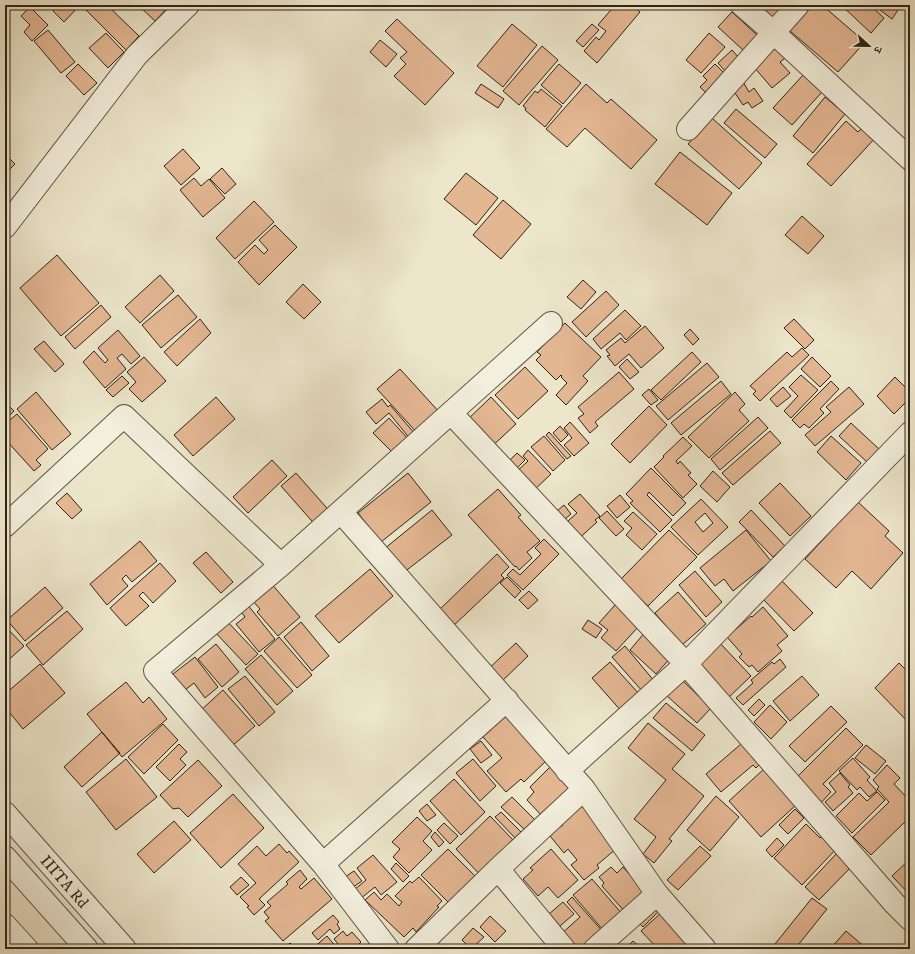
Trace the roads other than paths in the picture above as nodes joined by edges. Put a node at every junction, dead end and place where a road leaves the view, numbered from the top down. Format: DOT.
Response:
graph roads {
  1 [pos="188,5"];
  2 [pos="742,5"];
  3 [pos="798,5"];
  4 [pos="774,33"];
  5 [pos="688,129"];
  6 [pos="910,159"];
  7 [pos="5,227"];
  8 [pos="551,323"];
  9 [pos="450,413"];
  10 [pos="910,432"];
  11 [pos="341,512"];
  12 [pos="5,526"];
  13 [pos="281,566"];
  14 [pos="686,664"];
  15 [pos="507,700"];
  16 [pos="567,771"];
  17 [pos="584,789"];
  18 [pos="5,813"];
  19 [pos="5,857"];
  20 [pos="323,864"];
  21 [pos="498,869"];
  22 [pos="657,894"];
  23 [pos="910,919"];
  24 [pos="5,925"];
  25 [pos="27,949"];
  26 [pos="87,949"];
  27 [pos="125,949"];
  28 [pos="388,949"];
  29 [pos="416,949"];
  30 [pos="564,949"];
  31 [pos="595,949"];
  32 [pos="705,949"];
  1 -- 7 [label="street"];
  2 -- 4 [label="street"];
  3 -- 4 [label="street"];
  4 -- 5 [label="street"];
  4 -- 6 [label="street"];
  8 -- 9 [label="street"];
  9 -- 11 [label="street"];
  9 -- 14 [label="street"];
  10 -- 14 [label="street"];
  11 -- 13 [label="street"];
  11 -- 15 [label="street"];
  12 -- 13 [label="street"];
  13 -- 20 [label="street"];
  14 -- 16 [label="street"];
  14 -- 23 [label="street"];
  15 -- 16 [label="street"];
  15 -- 20 [label="street"];
  16 -- 17 [label="street"];
  17 -- 21 [label="street"];
  17 -- 22 [label="street"];
  18 -- 27 [label="street, IIITA Rd"];
  19 -- 26 [label="street, IIITA Rd"];
  20 -- 28 [label="street"];
  21 -- 29 [label="street"];
  21 -- 30 [label="street"];
  22 -- 31 [label="street"];
  22 -- 32 [label="street"];
  24 -- 25 [label="street"];
}
